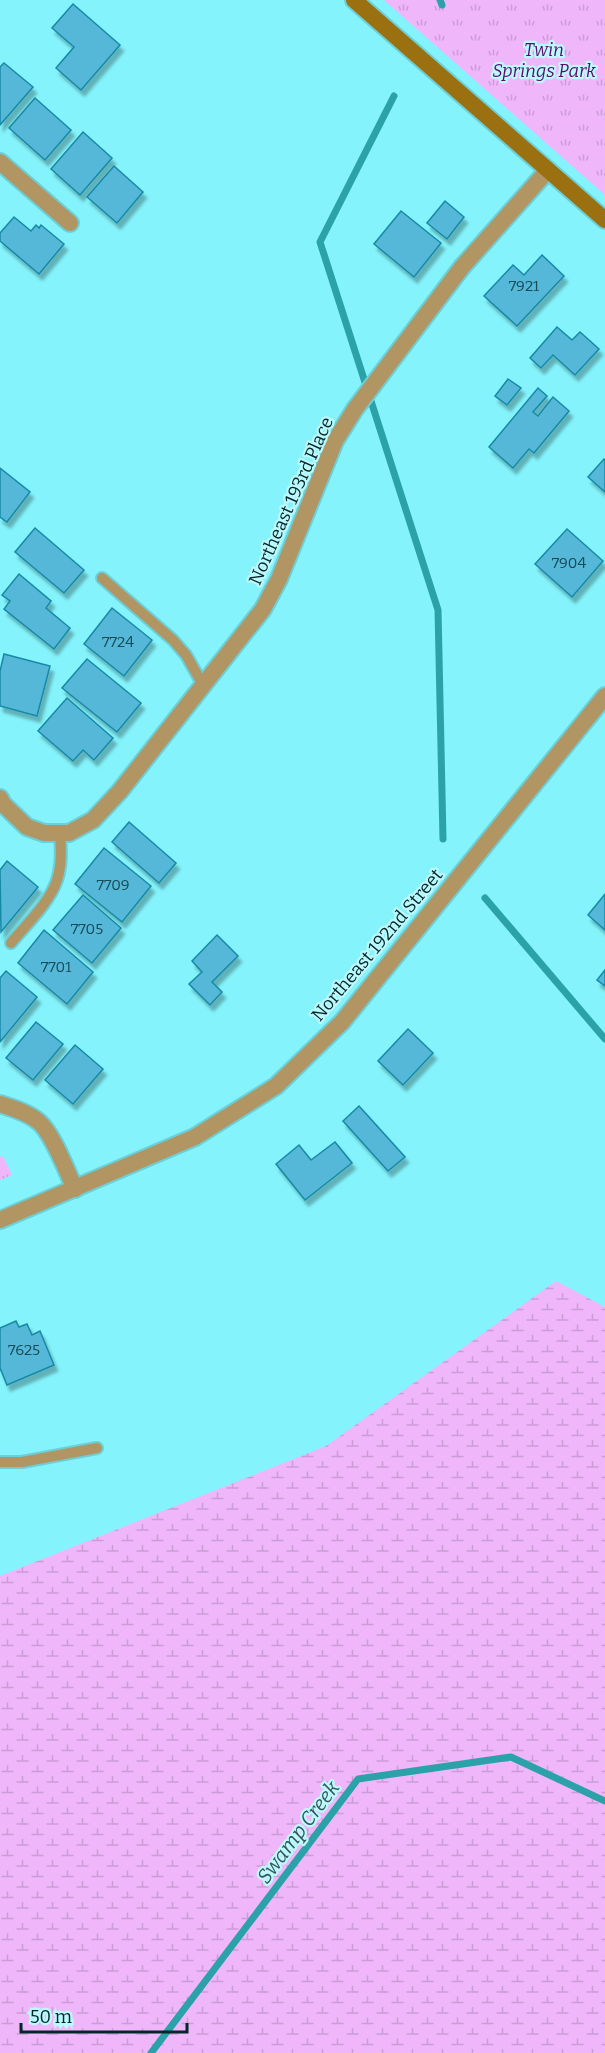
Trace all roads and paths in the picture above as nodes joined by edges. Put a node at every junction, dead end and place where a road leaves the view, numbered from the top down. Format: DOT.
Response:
graph roads {
  1 [pos="354,0"];
  2 [pos="0,162"];
  3 [pos="548,170"];
  4 [pos="605,220"];
  5 [pos="70,223"];
  6 [pos="102,578"];
  7 [pos="203,685"];
  8 [pos="605,696"];
  9 [pos="0,798"];
  10 [pos="60,832"];
  11 [pos="11,943"];
  12 [pos="0,1104"];
  13 [pos="75,1189"];
  14 [pos="0,1220"];
  15 [pos="98,1448"];
  16 [pos="0,1462"];
  1 -- 3 [label="main road"];
  2 -- 5 [label="street"];
  3 -- 4 [label="main road"];
  3 -- 7 [label="street, Northeast 193rd Place"];
  6 -- 7 [label="lane"];
  7 -- 10 [label="street, Northeast 193rd Place"];
  8 -- 13 [label="street, Northeast 192nd Street"];
  9 -- 10 [label="street, Northeast 193rd Place"];
  10 -- 11 [label="lane"];
  12 -- 13 [label="street"];
  13 -- 14 [label="street, Northeast 192nd Street"];
  15 -- 16 [label="lane"];
}
